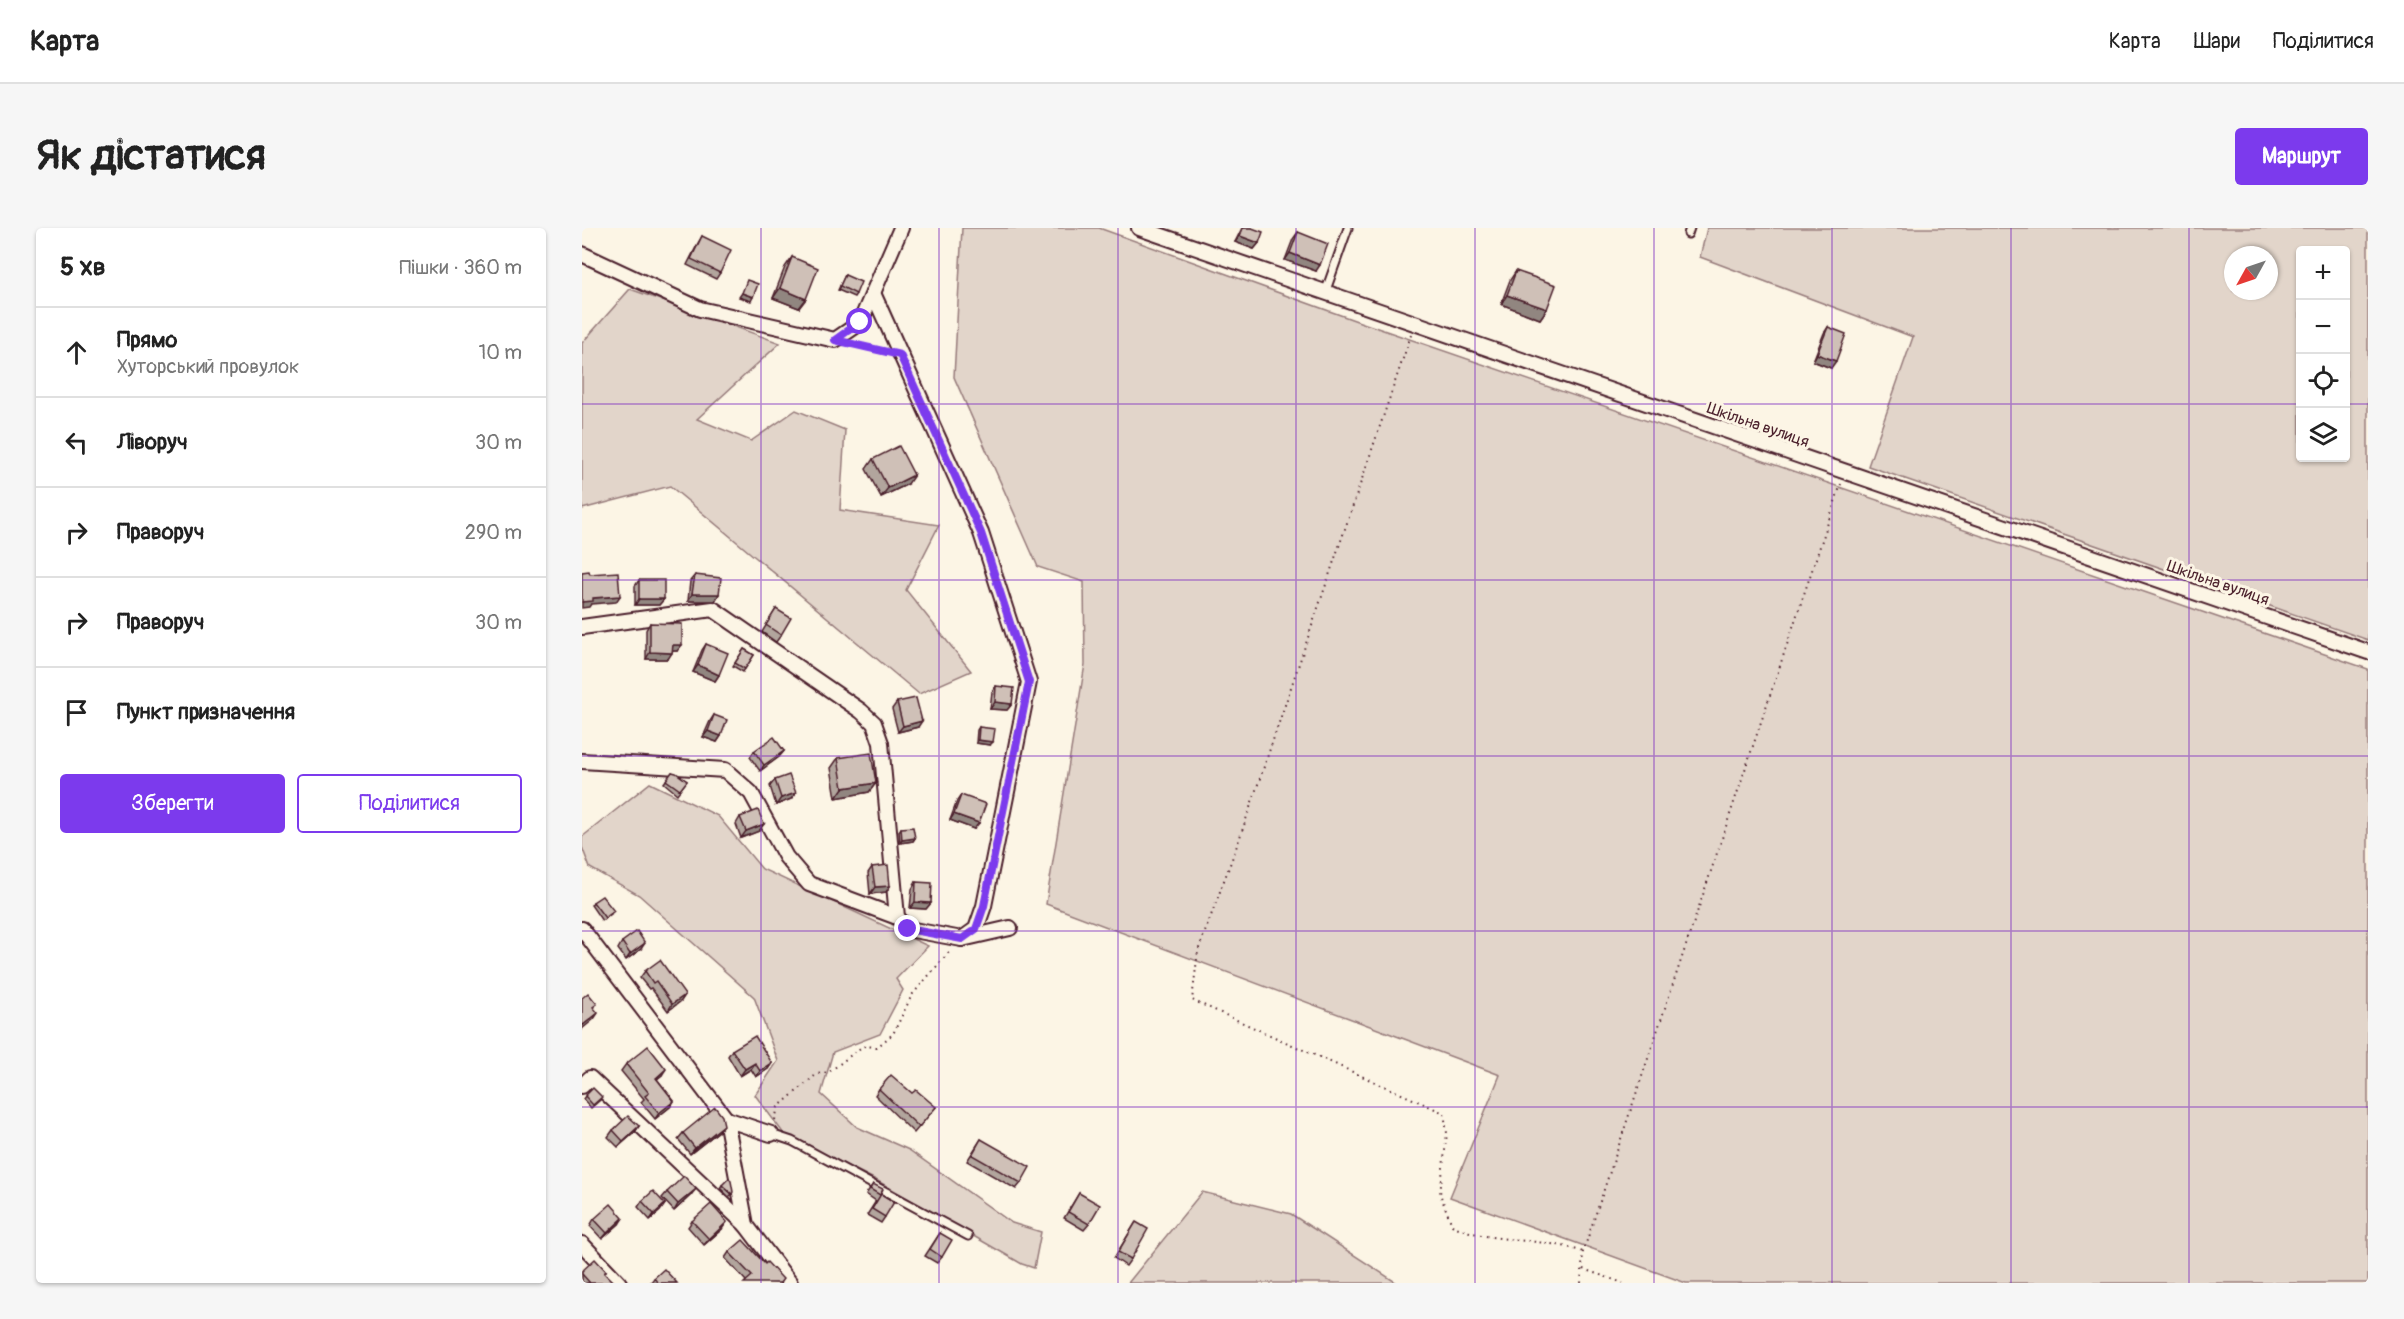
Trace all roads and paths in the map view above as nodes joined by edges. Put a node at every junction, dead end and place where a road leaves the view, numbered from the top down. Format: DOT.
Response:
graph roads {
  1 [pos="901,228"];
  2 [pos="1139,228"];
  3 [pos="1348,228"];
  4 [pos="582,254"];
  5 [pos="873,293"];
  6 [pos="1325,293"];
  7 [pos="1415,324"];
  8 [pos="835,340"];
  9 [pos="900,355"];
  10 [pos="1845,472"];
  11 [pos="582,627"];
  12 [pos="2368,652"];
  13 [pos="582,761"];
  14 [pos="897,917"];
  15 [pos="1010,928"];
  16 [pos="582,929"];
  17 [pos="962,939"];
  18 [pos="585,1077"];
  19 [pos="726,1119"];
  20 [pos="771,1134"];
  21 [pos="746,1225"];
  22 [pos="969,1236"];
  23 [pos="582,1244"];
  24 [pos="1583,1252"];
  25 [pos="1582,1269"];
  26 [pos="619,1283"];
  27 [pos="790,1283"];
  28 [pos="1581,1283"];
  29 [pos="1623,1283"];
  1 -- 5 [label="street"];
  2 -- 6 [label="street, Шкільна вулиця"];
  3 -- 6 [label="lane"];
  4 -- 8 [label="street"];
  5 -- 8 [label="street"];
  5 -- 9 [label="street"];
  6 -- 7 [label="street, Шкільна вулиця"];
  7 -- 10 [label="street, Шкільна вулиця"];
  7 -- 24 [label="path"];
  8 -- 9 [label="path"];
  9 -- 17 [label="street"];
  10 -- 12 [label="street, Шкільна вулиця"];
  10 -- 24 [label="path"];
  11 -- 14 [label="street"];
  13 -- 14 [label="street"];
  14 -- 17 [label="street"];
  15 -- 17 [label="street"];
  16 -- 19 [label="street"];
  17 -- 20 [label="path"];
  18 -- 21 [label="street"];
  19 -- 20 [label="street"];
  19 -- 21 [label="street"];
  20 -- 22 [label="lane"];
  21 -- 27 [label="street"];
  23 -- 26 [label="street"];
  24 -- 25 [label="path"];
  25 -- 28 [label="path"];
  25 -- 29 [label="path"];
}
